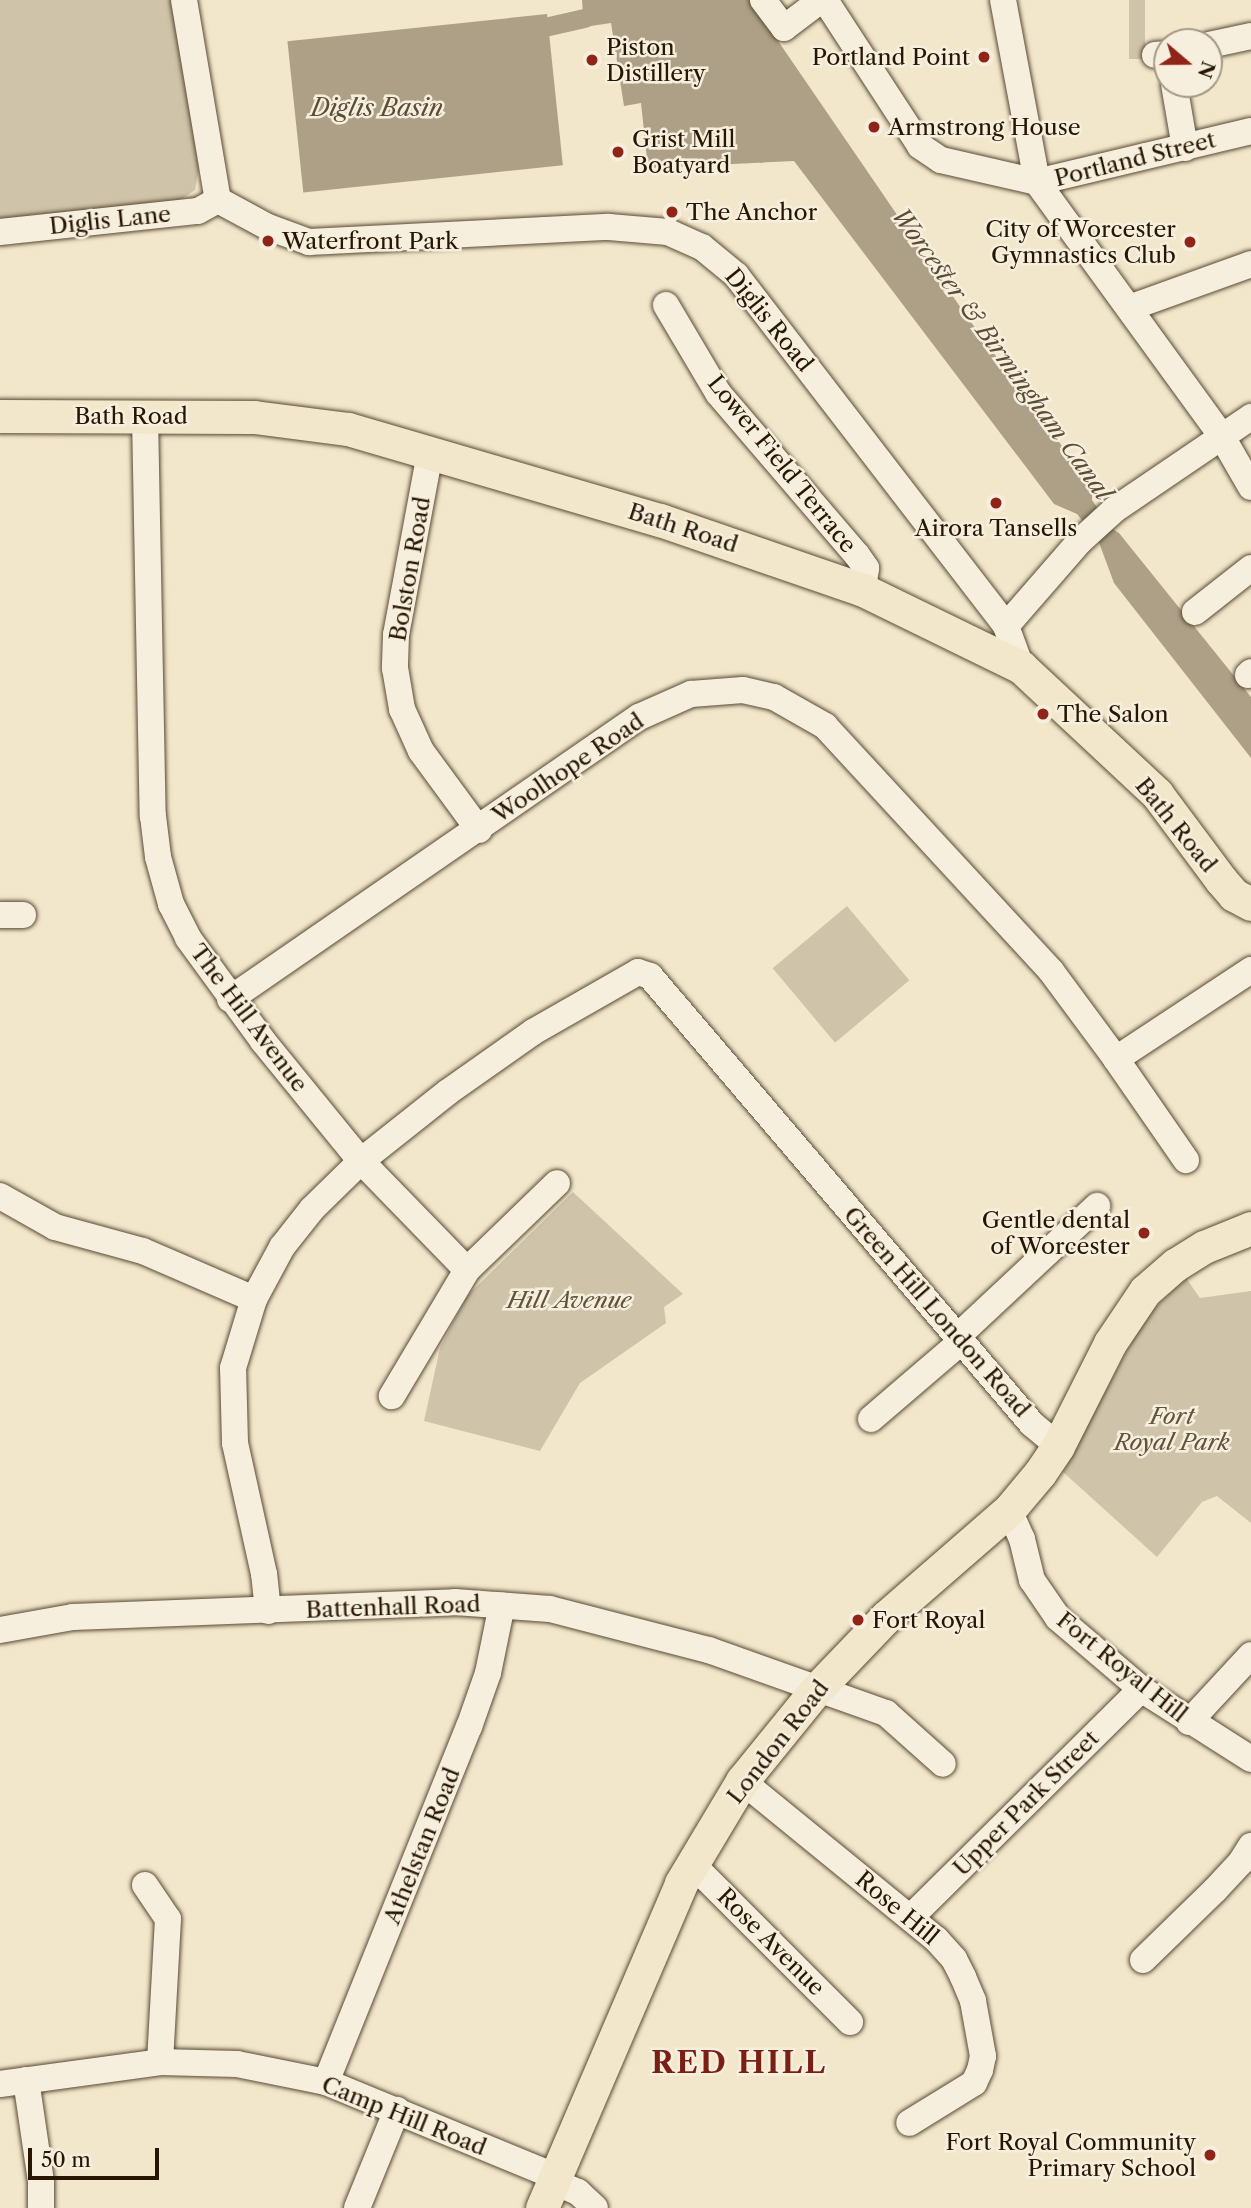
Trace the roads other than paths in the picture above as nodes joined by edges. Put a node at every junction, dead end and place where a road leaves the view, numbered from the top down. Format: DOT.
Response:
graph roads {
  1 [pos="184,0"];
  2 [pos="763,0"];
  3 [pos="823,0"];
  4 [pos="1003,0"];
  5 [pos="1251,36"];
  6 [pos="1223,42"];
  7 [pos="1176,98"];
  8 [pos="1251,131"];
  9 [pos="1185,148"];
  10 [pos="1037,182"];
  11 [pos="218,200"];
  12 [pos="0,232"];
  13 [pos="1251,264"];
  14 [pos="666,305"];
  15 [pos="1129,308"];
  16 [pos="0,416"];
  17 [pos="145,416"];
  18 [pos="1251,417"];
  19 [pos="1221,435"];
  20 [pos="430,453"];
  21 [pos="1251,487"];
  22 [pos="1251,568"];
  23 [pos="863,590"];
  24 [pos="1195,612"];
  25 [pos="1006,626"];
  26 [pos="1021,667"];
  27 [pos="478,830"];
  28 [pos="1251,904"];
  29 [pos="1251,970"];
  30 [pos="230,999"];
  31 [pos="1116,1059"];
  32 [pos="1186,1160"];
  33 [pos="361,1161"];
  34 [pos="557,1183"];
  35 [pos="0,1196"];
  36 [pos="1083,1212"];
  37 [pos="1251,1228"];
  38 [pos="467,1270"];
  39 [pos="254,1299"];
  40 [pos="960,1339"];
  41 [pos="392,1396"];
  42 [pos="871,1419"];
  43 [pos="1058,1446"];
  44 [pos="1009,1510"];
  45 [pos="502,1605"];
  46 [pos="268,1611"];
  47 [pos="0,1630"];
  48 [pos="1251,1655"];
  49 [pos="1141,1689"];
  50 [pos="816,1690"];
  51 [pos="1189,1722"];
  52 [pos="1251,1759"];
  53 [pos="943,1764"];
  54 [pos="742,1782"];
  55 [pos="1251,1846"];
  56 [pos="691,1863"];
  57 [pos="145,1885"];
  58 [pos="911,1917"];
  59 [pos="1143,1960"];
  60 [pos="850,2022"];
  61 [pos="160,2062"];
  62 [pos="26,2080"];
  63 [pos="326,2082"];
  64 [pos="0,2084"];
  65 [pos="397,2110"];
  66 [pos="909,2123"];
  67 [pos="567,2196"];
  68 [pos="41,2208"];
  69 [pos="358,2208"];
  1 -- 11 [label="street"];
  2 -- 3 [label="street"];
  3 -- 10 [label="street"];
  4 -- 10 [label="street"];
  5 -- 6 [label="street"];
  7 -- 9 [label="street"];
  8 -- 9 [label="street, Portland Street"];
  9 -- 10 [label="street, Portland Street"];
  10 -- 15 [label="street, Portland Street"];
  11 -- 12 [label="street, Diglis Lane"];
  11 -- 25 [label="street, Diglis Road"];
  13 -- 15 [label="street"];
  14 -- 23 [label="street, Lower Field Terrace"];
  15 -- 19 [label="street, Portland Street"];
  16 -- 17 [label="main road, Bath Road"];
  17 -- 20 [label="main road, Bath Road"];
  17 -- 30 [label="street, The Hill Avenue"];
  18 -- 19 [label="street"];
  19 -- 21 [label="street, Portland Street"];
  19 -- 25 [label="street"];
  20 -- 23 [label="main road, Bath Road"];
  20 -- 27 [label="street, Bolston Road"];
  22 -- 24 [label="street"];
  23 -- 26 [label="main road, Bath Road"];
  25 -- 26 [label="street, Diglis Road"];
  26 -- 28 [label="main road, Bath Road"];
  27 -- 30 [label="street, Woolhope Road"];
  27 -- 31 [label="street, Woolhope Road"];
  29 -- 31 [label="street"];
  30 -- 33 [label="street, The Hill Avenue"];
  31 -- 32 [label="street, Woolhope Road"];
  33 -- 38 [label="street, The Hill Avenue"];
  33 -- 39 [label="street, Green Hill London Road"];
  33 -- 40 [label="street, Green Hill London Road"];
  34 -- 38 [label="street"];
  35 -- 39 [label="street"];
  36 -- 40 [label="street"];
  37 -- 43 [label="main road, London Road"];
  38 -- 41 [label="street"];
  39 -- 46 [label="street, Green Hill London Road"];
  40 -- 42 [label="street"];
  40 -- 43 [label="street, Green Hill London Road"];
  43 -- 44 [label="main road, London Road"];
  44 -- 49 [label="street, Fort Royal Hill"];
  44 -- 50 [label="main road, London Road"];
  45 -- 46 [label="street, Battenhall Road"];
  45 -- 50 [label="street, Battenhall Road"];
  45 -- 63 [label="street, Athelstan Road"];
  46 -- 47 [label="street, Battenhall Road"];
  48 -- 51 [label="street"];
  49 -- 51 [label="street, Fort Royal Hill"];
  49 -- 58 [label="street, Upper Park Street"];
  50 -- 53 [label="street, Battenhall Road"];
  50 -- 54 [label="main road, London Road"];
  51 -- 52 [label="street, Fort Royal Hill"];
  54 -- 56 [label="main road, London Road"];
  54 -- 58 [label="street, Rose Hill"];
  55 -- 59 [label="street"];
  56 -- 60 [label="street, Rose Avenue"];
  56 -- 67 [label="main road, London Road"];
  57 -- 61 [label="street"];
  58 -- 66 [label="street, Rose Hill"];
  61 -- 62 [label="street, Camp Hill Road"];
  61 -- 63 [label="street, Camp Hill Road"];
  62 -- 64 [label="street, Camp Hill Road"];
  62 -- 68 [label="street"];
  63 -- 65 [label="street, Camp Hill Road"];
  65 -- 67 [label="street, Camp Hill Road"];
  65 -- 69 [label="street"];
}
